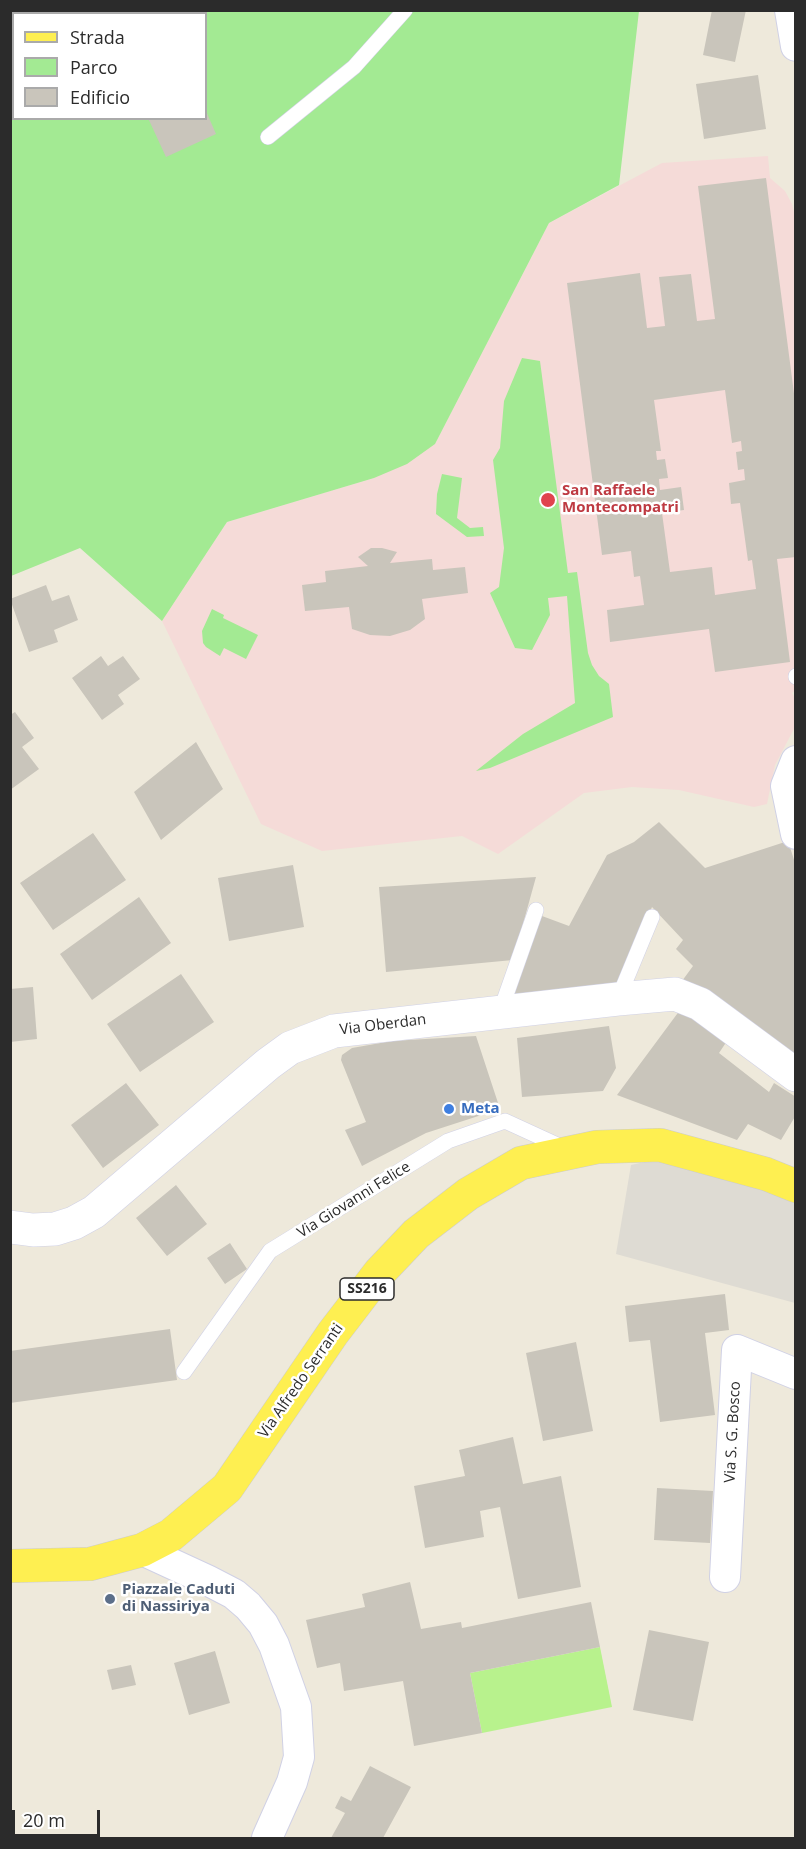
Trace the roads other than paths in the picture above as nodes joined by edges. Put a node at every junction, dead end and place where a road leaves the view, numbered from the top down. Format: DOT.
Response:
graph roads {
  1 [pos="405,10"];
  2 [pos="790,10"];
  3 [pos="795,46"];
  4 [pos="268,137"];
  5 [pos="795,760"];
  6 [pos="795,832"];
  7 [pos="536,910"];
  8 [pos="652,917"];
  9 [pos="618,999"];
  10 [pos="500,1012"];
  11 [pos="795,1075"];
  12 [pos="573,1152"];
  13 [pos="795,1186"];
  14 [pos="10,1227"];
  15 [pos="184,1372"];
  16 [pos="795,1374"];
  17 [pos="142,1550"];
  18 [pos="10,1566"];
  19 [pos="725,1578"];
  20 [pos="267,1839"];
  1 -- 4 [label="lane"];
  2 -- 3 [label="street"];
  5 -- 6 [label="street"];
  7 -- 10 [label="lane"];
  8 -- 9 [label="lane"];
  9 -- 10 [label="street, Via Oberdan"];
  9 -- 11 [label="street, Via Oberdan"];
  10 -- 14 [label="street, Via Oberdan"];
  12 -- 13 [label="main road, Via Alfredo Serranti / SS216"];
  12 -- 15 [label="lane, Via Giovanni Felice"];
  12 -- 17 [label="main road, Via Alfredo Serranti / SS216"];
  16 -- 19 [label="street, Via S. G. Bosco"];
  17 -- 18 [label="main road, Via Alfredo Serranti / SS216"];
  17 -- 20 [label="street"];
}
